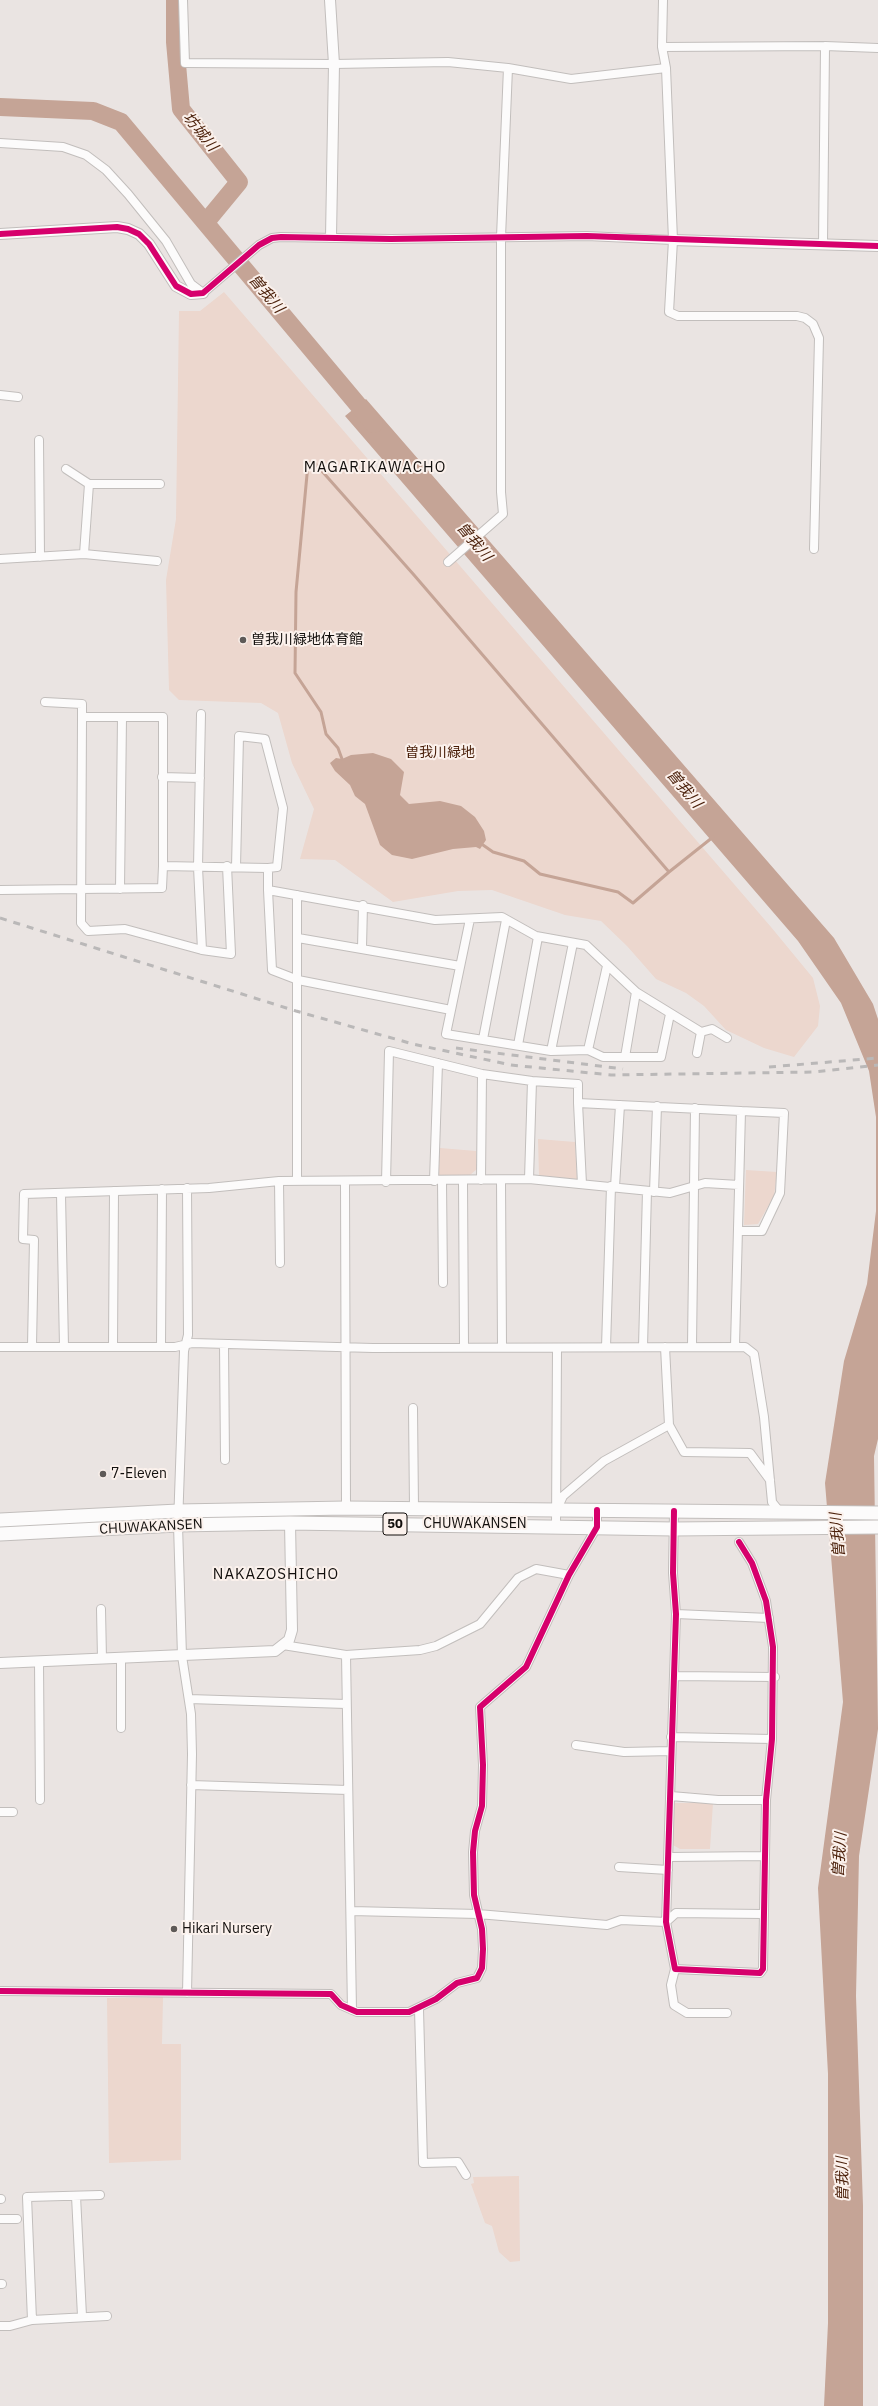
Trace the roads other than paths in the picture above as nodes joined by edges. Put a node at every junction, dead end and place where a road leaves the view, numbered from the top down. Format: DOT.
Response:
graph roads {
  1 [pos="183,0"];
  2 [pos="330,0"];
  3 [pos="663,0"];
  4 [pos="826,46"];
  5 [pos="662,47"];
  6 [pos="878,48"];
  7 [pos="334,64"];
  8 [pos="508,68"];
  9 [pos="666,68"];
  10 [pos="0,143"];
  11 [pos="0,234"];
  12 [pos="331,237"];
  13 [pos="501,237"];
  14 [pos="672,240"];
  15 [pos="822,244"];
  16 [pos="878,246"];
  17 [pos="206,291"];
  18 [pos="0,395"];
  19 [pos="18,397"];
  20 [pos="39,440"];
  21 [pos="66,469"];
  22 [pos="89,484"];
  23 [pos="160,484"];
  24 [pos="814,549"];
  25 [pos="84,554"];
  26 [pos="40,557"];
  27 [pos="0,559"];
  28 [pos="157,561"];
  29 [pos="448,562"];
  30 [pos="45,702"];
  31 [pos="201,714"];
  32 [pos="82,717"];
  33 [pos="122,717"];
  34 [pos="162,777"];
  35 [pos="200,778"];
  36 [pos="163,866"];
  37 [pos="227,866"];
  38 [pos="236,867"];
  39 [pos="198,868"];
  40 [pos="268,868"];
  41 [pos="82,889"];
  42 [pos="120,889"];
  43 [pos="0,890"];
  44 [pos="268,890"];
  45 [pos="297,895"];
  46 [pos="363,905"];
  47 [pos="470,918"];
  48 [pos="506,920"];
  49 [pos="538,937"];
  50 [pos="298,938"];
  51 [pos="573,943"];
  52 [pos="362,948"];
  53 [pos="202,950"];
  54 [pos="460,966"];
  55 [pos="607,966"];
  56 [pos="298,980"];
  57 [pos="636,992"];
  58 [pos="451,1010"];
  59 [pos="670,1014"];
  60 [pos="701,1032"];
  61 [pos="727,1038"];
  62 [pos="483,1040"];
  63 [pos="518,1045"];
  64 [pos="588,1050"];
  65 [pos="551,1051"];
  66 [pos="697,1053"];
  67 [pos="625,1057"];
  68 [pos="438,1063"];
  69 [pos="482,1074"];
  70 [pos="532,1082"];
  71 [pos="578,1103"];
  72 [pos="620,1105"];
  73 [pos="657,1106"];
  74 [pos="695,1108"];
  75 [pos="741,1111"];
  76 [pos="529,1179"];
  77 [pos="481,1180"];
  78 [pos="501,1180"];
  79 [pos="279,1181"];
  80 [pos="297,1181"];
  81 [pos="345,1181"];
  82 [pos="438,1181"];
  83 [pos="463,1181"];
  84 [pos="386,1182"];
  85 [pos="582,1184"];
  86 [pos="739,1185"];
  87 [pos="694,1186"];
  88 [pos="613,1187"];
  89 [pos="187,1188"];
  90 [pos="162,1189"];
  91 [pos="114,1191"];
  92 [pos="651,1191"];
  93 [pos="61,1194"];
  94 [pos="738,1232"];
  95 [pos="280,1263"];
  96 [pos="443,1283"];
  97 [pos="224,1344"];
  98 [pos="186,1345"];
  99 [pos="32,1346"];
  100 [pos="464,1346"];
  101 [pos="692,1346"];
  102 [pos="735,1346"];
  103 [pos="0,1347"];
  104 [pos="64,1347"];
  105 [pos="113,1347"];
  106 [pos="161,1347"];
  107 [pos="344,1347"];
  108 [pos="502,1347"];
  109 [pos="606,1347"];
  110 [pos="642,1347"];
  111 [pos="665,1347"];
  112 [pos="557,1348"];
  113 [pos="413,1408"];
  114 [pos="669,1425"];
  115 [pos="225,1460"];
  116 [pos="771,1481"];
  117 [pos="346,1508"];
  118 [pos="414,1508"];
  119 [pos="557,1509"];
  120 [pos="597,1510"];
  121 [pos="178,1511"];
  122 [pos="674,1511"];
  123 [pos="782,1512"];
  124 [pos="878,1513"];
  125 [pos="0,1520"];
  126 [pos="290,1523"];
  127 [pos="178,1525"];
  128 [pos="556,1525"];
  129 [pos="597,1527"];
  130 [pos="878,1527"];
  131 [pos="674,1529"];
  132 [pos="0,1534"];
  133 [pos="739,1542"];
  134 [pos="569,1575"];
  135 [pos="101,1609"];
  136 [pos="676,1614"];
  137 [pos="769,1618"];
  138 [pos="284,1645"];
  139 [pos="346,1655"];
  140 [pos="182,1656"];
  141 [pos="102,1658"];
  142 [pos="121,1658"];
  143 [pos="39,1661"];
  144 [pos="0,1663"];
  145 [pos="674,1676"];
  146 [pos="775,1677"];
  147 [pos="189,1699"];
  148 [pos="346,1704"];
  149 [pos="121,1728"];
  150 [pos="671,1737"];
  151 [pos="772,1740"];
  152 [pos="576,1745"];
  153 [pos="671,1751"];
  154 [pos="191,1785"];
  155 [pos="348,1790"];
  156 [pos="671,1796"];
  157 [pos="40,1800"];
  158 [pos="766,1800"];
  159 [pos="0,1812"];
  160 [pos="13,1812"];
  161 [pos="765,1856"];
  162 [pos="669,1857"];
  163 [pos="619,1867"];
  164 [pos="668,1870"];
  165 [pos="351,1911"];
  166 [pos="478,1914"];
  167 [pos="763,1914"];
  168 [pos="666,1922"];
  169 [pos="675,1969"];
  170 [pos="0,1991"];
  171 [pos="187,1993"];
  172 [pos="419,2009"];
  173 [pos="352,2010"];
  174 [pos="727,2013"];
  175 [pos="466,2175"];
  176 [pos="100,2195"];
  177 [pos="76,2196"];
  178 [pos="0,2219"];
  179 [pos="17,2219"];
  180 [pos="82,2316"];
  181 [pos="107,2316"];
  182 [pos="32,2320"];
  183 [pos="0,2326"];
  1 -- 7 [label="street"];
  2 -- 7 [label="street"];
  3 -- 5 [label="street"];
  4 -- 5 [label="street"];
  4 -- 6 [label="street"];
  4 -- 15 [label="street"];
  5 -- 9 [label="street"];
  7 -- 8 [label="street"];
  7 -- 12 [label="street"];
  8 -- 9 [label="street"];
  8 -- 13 [label="street"];
  9 -- 14 [label="street"];
  10 -- 17 [label="street"];
  11 -- 17 [label="street"];
  12 -- 13 [label="street"];
  12 -- 17 [label="street"];
  13 -- 14 [label="street"];
  13 -- 29 [label="street"];
  14 -- 15 [label="street"];
  14 -- 24 [label="street"];
  15 -- 16 [label="street"];
  18 -- 19 [label="street"];
  20 -- 26 [label="street"];
  21 -- 22 [label="street"];
  22 -- 23 [label="street"];
  22 -- 25 [label="street"];
  25 -- 26 [label="street"];
  25 -- 28 [label="street"];
  26 -- 27 [label="street"];
  30 -- 32 [label="street"];
  31 -- 35 [label="street"];
  32 -- 33 [label="street"];
  32 -- 41 [label="street"];
  33 -- 34 [label="street"];
  33 -- 42 [label="street"];
  34 -- 35 [label="street"];
  34 -- 36 [label="street"];
  35 -- 39 [label="street"];
  36 -- 39 [label="street"];
  36 -- 42 [label="street"];
  37 -- 38 [label="street"];
  37 -- 39 [label="street"];
  37 -- 53 [label="street"];
  38 -- 40 [label="street"];
  38 -- 40 [label="street"];
  39 -- 53 [label="street"];
  40 -- 44 [label="street"];
  41 -- 42 [label="street"];
  41 -- 43 [label="street"];
  41 -- 53 [label="street"];
  44 -- 45 [label="street"];
  44 -- 56 [label="street"];
  45 -- 46 [label="street"];
  45 -- 50 [label="street"];
  46 -- 47 [label="street"];
  46 -- 52 [label="street"];
  47 -- 48 [label="street"];
  47 -- 54 [label="street"];
  48 -- 49 [label="street"];
  48 -- 62 [label="street"];
  49 -- 51 [label="street"];
  49 -- 63 [label="street"];
  50 -- 52 [label="street"];
  50 -- 56 [label="street"];
  51 -- 55 [label="street"];
  51 -- 65 [label="street"];
  52 -- 54 [label="street"];
  54 -- 58 [label="street"];
  55 -- 57 [label="street"];
  55 -- 64 [label="street"];
  56 -- 58 [label="street"];
  56 -- 80 [label="street"];
  57 -- 59 [label="street"];
  57 -- 67 [label="street"];
  58 -- 62 [label="street"];
  59 -- 60 [label="street"];
  59 -- 67 [label="street"];
  60 -- 61 [label="street"];
  60 -- 66 [label="street"];
  62 -- 63 [label="street"];
  63 -- 65 [label="street"];
  64 -- 65 [label="street"];
  64 -- 67 [label="street"];
  68 -- 69 [label="street"];
  68 -- 82 [label="street"];
  68 -- 84 [label="street"];
  69 -- 70 [label="street"];
  69 -- 77 [label="street"];
  70 -- 71 [label="street"];
  70 -- 76 [label="street"];
  71 -- 72 [label="street"];
  71 -- 85 [label="street"];
  72 -- 73 [label="street"];
  72 -- 88 [label="street"];
  73 -- 74 [label="street"];
  73 -- 92 [label="street"];
  74 -- 75 [label="street"];
  74 -- 87 [label="street"];
  75 -- 86 [label="street"];
  75 -- 94 [label="street"];
  76 -- 78 [label="street"];
  76 -- 85 [label="street"];
  77 -- 78 [label="street"];
  77 -- 83 [label="street"];
  78 -- 108 [label="street"];
  79 -- 80 [label="street"];
  79 -- 89 [label="street"];
  79 -- 95 [label="street"];
  80 -- 81 [label="street"];
  81 -- 84 [label="street"];
  81 -- 107 [label="street"];
  82 -- 83 [label="street"];
  82 -- 84 [label="street"];
  82 -- 96 [label="street"];
  83 -- 100 [label="street"];
  85 -- 88 [label="street"];
  86 -- 87 [label="street"];
  86 -- 94 [label="street"];
  87 -- 92 [label="street"];
  87 -- 101 [label="street"];
  88 -- 92 [label="street"];
  88 -- 109 [label="street"];
  89 -- 90 [label="street"];
  89 -- 98 [label="street"];
  90 -- 91 [label="street"];
  90 -- 106 [label="street"];
  91 -- 93 [label="street"];
  91 -- 105 [label="street"];
  92 -- 110 [label="street"];
  93 -- 99 [label="street"];
  93 -- 104 [label="street"];
  94 -- 102 [label="street"];
  97 -- 98 [label="street"];
  97 -- 107 [label="street"];
  97 -- 115 [label="street"];
  98 -- 106 [label="street"];
  98 -- 121 [label="street"];
  99 -- 103 [label="street"];
  99 -- 104 [label="street"];
  100 -- 107 [label="street"];
  100 -- 108 [label="street"];
  101 -- 102 [label="street"];
  101 -- 111 [label="street"];
  102 -- 116 [label="street"];
  104 -- 105 [label="street"];
  105 -- 106 [label="street"];
  107 -- 117 [label="street"];
  108 -- 112 [label="street"];
  109 -- 110 [label="street"];
  109 -- 112 [label="street"];
  110 -- 111 [label="street"];
  111 -- 114 [label="street"];
  112 -- 119 [label="street"];
  113 -- 118 [label="street"];
  114 -- 116 [label="street"];
  114 -- 119 [label="street"];
  116 -- 123 [label="street"];
  117 -- 118 [label="main road, CHUWAKANSEN / 50"];
  117 -- 121 [label="main road, CHUWAKANSEN / 50"];
  118 -- 119 [label="main road, CHUWAKANSEN / 50"];
  119 -- 120 [label="main road, CHUWAKANSEN / 50"];
  119 -- 128 [label="street"];
  120 -- 122 [label="main road, CHUWAKANSEN / 50"];
  120 -- 129 [label="street"];
  121 -- 125 [label="main road, CHUWAKANSEN / 50"];
  121 -- 127 [label="street"];
  122 -- 123 [label="main road, CHUWAKANSEN / 50"];
  122 -- 131 [label="street"];
  123 -- 124 [label="main road, CHUWAKANSEN / 50"];
  126 -- 127 [label="main road, CHUWAKANSEN / 50"];
  126 -- 128 [label="main road, CHUWAKANSEN / 50"];
  126 -- 138 [label="street"];
  127 -- 132 [label="main road, CHUWAKANSEN / 50"];
  127 -- 140 [label="street"];
  128 -- 129 [label="main road, CHUWAKANSEN / 50"];
  129 -- 131 [label="main road, CHUWAKANSEN / 50"];
  129 -- 134 [label="street"];
  130 -- 131 [label="main road, CHUWAKANSEN / 50"];
  131 -- 136 [label="street"];
  133 -- 137 [label="street"];
  134 -- 139 [label="street"];
  134 -- 166 [label="street"];
  135 -- 141 [label="street"];
  136 -- 137 [label="street"];
  136 -- 145 [label="street"];
  137 -- 146 [label="street"];
  138 -- 139 [label="street"];
  138 -- 140 [label="street"];
  139 -- 148 [label="street"];
  140 -- 142 [label="street"];
  140 -- 147 [label="street"];
  141 -- 142 [label="street"];
  141 -- 143 [label="street"];
  142 -- 149 [label="street"];
  143 -- 144 [label="street"];
  143 -- 157 [label="street"];
  145 -- 146 [label="street"];
  145 -- 150 [label="street"];
  146 -- 151 [label="street"];
  147 -- 148 [label="street"];
  147 -- 154 [label="street"];
  148 -- 155 [label="street"];
  150 -- 151 [label="street"];
  150 -- 153 [label="street"];
  151 -- 158 [label="street"];
  152 -- 153 [label="street"];
  153 -- 156 [label="street"];
  154 -- 155 [label="street"];
  154 -- 171 [label="street"];
  155 -- 165 [label="street"];
  156 -- 158 [label="street"];
  156 -- 162 [label="street"];
  158 -- 161 [label="street"];
  159 -- 160 [label="street"];
  161 -- 162 [label="street"];
  161 -- 167 [label="street"];
  162 -- 164 [label="street"];
  163 -- 164 [label="street"];
  164 -- 168 [label="street"];
  165 -- 166 [label="street"];
  165 -- 173 [label="street"];
  166 -- 168 [label="street"];
  166 -- 172 [label="street"];
  167 -- 168 [label="street"];
  167 -- 169 [label="street"];
  168 -- 169 [label="street"];
  169 -- 174 [label="street"];
  170 -- 171 [label="street"];
  171 -- 173 [label="street"];
  172 -- 173 [label="street"];
  172 -- 175 [label="street"];
  176 -- 177 [label="street"];
  177 -- 180 [label="street"];
  177 -- 182 [label="street"];
  178 -- 179 [label="street"];
  180 -- 181 [label="street"];
  180 -- 182 [label="street"];
  182 -- 183 [label="street"];
}
